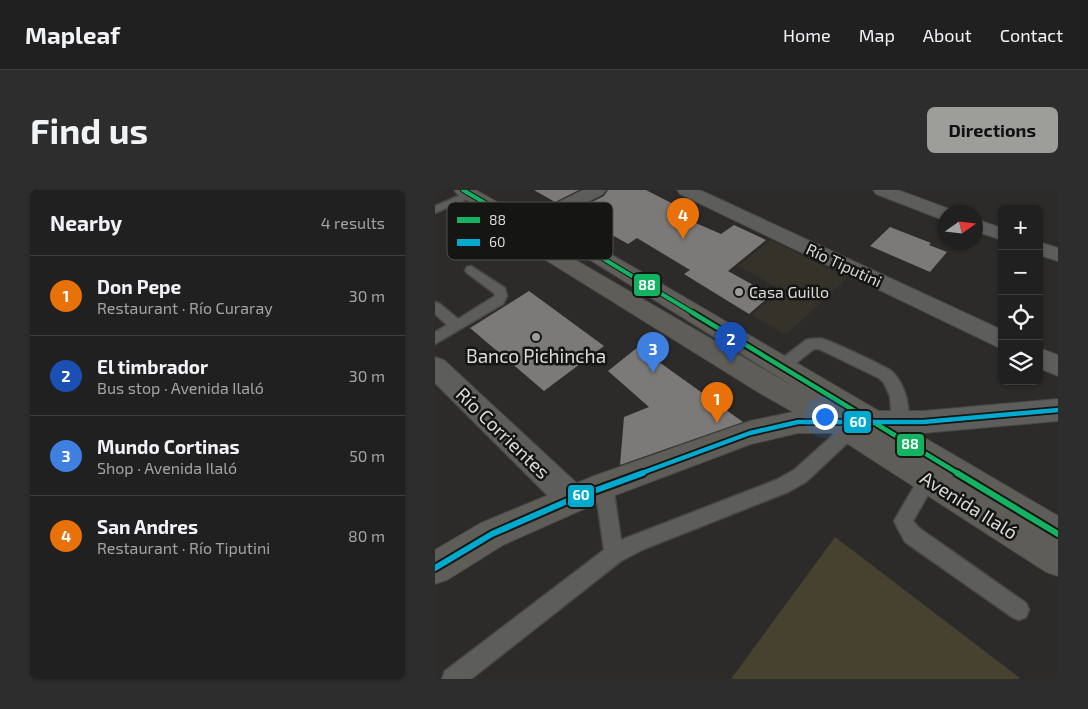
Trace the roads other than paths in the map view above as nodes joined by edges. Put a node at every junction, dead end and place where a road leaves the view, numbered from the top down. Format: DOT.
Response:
graph roads {
  1 [pos="597,190"];
  2 [pos="686,190"];
  3 [pos="882,190"];
  4 [pos="466,192"];
  5 [pos="449,202"];
  6 [pos="483,202"];
  7 [pos="575,202"];
  8 [pos="447,203"];
  9 [pos="435,210"];
  10 [pos="938,211"];
  11 [pos="983,228"];
  12 [pos="998,233"];
  13 [pos="1043,249"];
  14 [pos="1058,255"];
  15 [pos="560,260"];
  16 [pos="605,260"];
  17 [pos="471,270"];
  18 [pos="435,307"];
  19 [pos="457,326"];
  20 [pos="998,338"];
  21 [pos="435,339"];
  22 [pos="1043,359"];
  23 [pos="1058,366"];
  24 [pos="781,367"];
  25 [pos="435,368"];
  26 [pos="1058,410"];
  27 [pos="865,424"];
  28 [pos="928,479"];
  29 [pos="604,486"];
  30 [pos="572,499"];
  31 [pos="1058,534"];
  32 [pos="614,554"];
  33 [pos="1058,560"];
  34 [pos="435,568"];
  35 [pos="1019,610"];
  36 [pos="453,679"];
  1 -- 7 [label="street"];
  2 -- 20 [label="street, Río Tiputini"];
  3 -- 10 [label="street"];
  4 -- 5 [label="lane"];
  4 -- 6 [label="main road, Avenida Ilaló"];
  8 -- 9 [label="lane"];
  11 -- 12 [label="street"];
  13 -- 14 [label="street"];
  15 -- 27 [label="main road, Avenida Ilaló"];
  16 -- 24 [label="main road, Avenida Ilaló"];
  17 -- 19 [label="lane"];
  18 -- 19 [label="lane"];
  19 -- 21 [label="lane"];
  22 -- 23 [label="street"];
  24 -- 27 [label="main road, Avenida Ilaló"];
  24 -- 27 [label="lane"];
  25 -- 30 [label="street, Río Corrientes"];
  26 -- 27 [label="street"];
  27 -- 28 [label="main road, Avenida Ilaló"];
  27 -- 29 [label="main road"];
  27 -- 31 [label="main road, Avenida Ilaló"];
  27 -- 32 [label="lane"];
  28 -- 33 [label="main road, Avenida Ilaló"];
  28 -- 35 [label="lane"];
  29 -- 30 [label="main road"];
  29 -- 32 [label="lane"];
  30 -- 34 [label="main road"];
  32 -- 36 [label="lane"];
}
